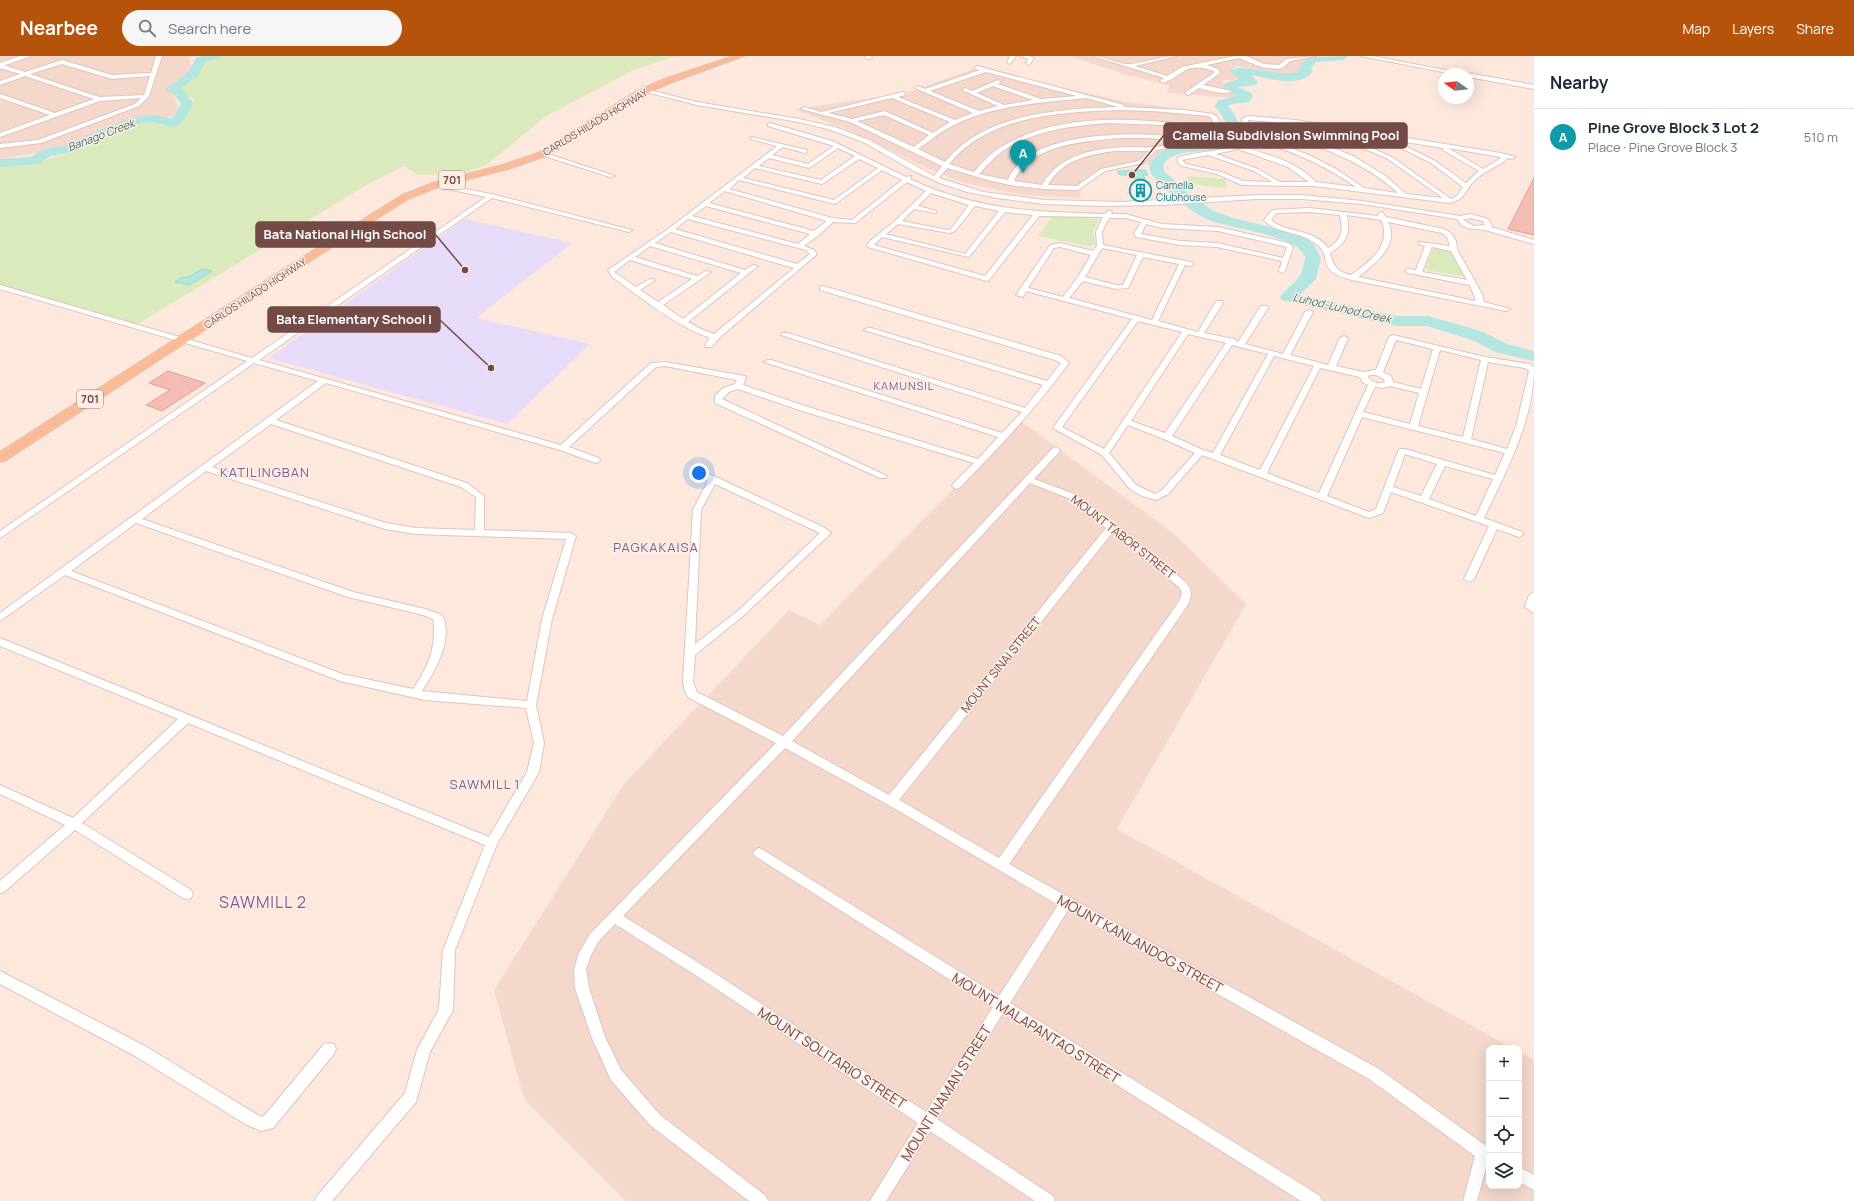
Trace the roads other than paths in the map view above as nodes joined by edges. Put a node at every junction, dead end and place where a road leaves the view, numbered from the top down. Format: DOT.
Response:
graph roads {
  1 [pos="27,56"];
  2 [pos="159,56"];
  3 [pos="740,56"];
  4 [pos="1013,56"];
  5 [pos="1023,56"];
  6 [pos="1107,56"];
  7 [pos="1170,56"];
  8 [pos="1240,56"];
  9 [pos="1313,56"];
  10 [pos="1364,56"];
  11 [pos="1098,57"];
  12 [pos="1010,62"];
  13 [pos="1029,63"];
  14 [pos="1202,65"];
  15 [pos="0,66"];
  16 [pos="1128,66"];
  17 [pos="977,68"];
  18 [pos="987,70"];
  19 [pos="1438,70"];
  20 [pos="25,74"];
  21 [pos="154,74"];
  22 [pos="1474,76"];
  23 [pos="1012,77"];
  24 [pos="1168,78"];
  25 [pos="1163,81"];
  26 [pos="0,83"];
  27 [pos="993,84"];
  28 [pos="1199,86"];
  29 [pos="1534,87"];
  30 [pos="918,88"];
  31 [pos="965,90"];
  32 [pos="645,91"];
  33 [pos="925,91"];
  34 [pos="1229,91"];
  35 [pos="972,93"];
  36 [pos="1188,93"];
  37 [pos="903,94"];
  38 [pos="0,96"];
  39 [pos="146,96"];
  40 [pos="1086,96"];
  41 [pos="894,97"];
  42 [pos="99,99"];
  43 [pos="1041,101"];
  44 [pos="1005,107"];
  45 [pos="1127,108"];
  46 [pos="804,110"];
  47 [pos="822,113"];
  48 [pos="978,113"];
  49 [pos="55,115"];
  50 [pos="1276,120"];
  51 [pos="852,121"];
  52 [pos="954,122"];
  53 [pos="770,125"];
  54 [pos="1311,125"];
  55 [pos="0,128"];
  56 [pos="1218,130"];
  57 [pos="10,131"];
  58 [pos="0,135"];
  59 [pos="934,135"];
  60 [pos="1247,137"];
  61 [pos="1382,137"];
  62 [pos="753,138"];
  63 [pos="1191,142"];
  64 [pos="0,146"];
  65 [pos="781,146"];
  66 [pos="838,146"];
  67 [pos="1442,147"];
  68 [pos="1240,148"];
  69 [pos="914,149"];
  70 [pos="1154,149"];
  71 [pos="804,151"];
  72 [pos="1208,153"];
  73 [pos="543,154"];
  74 [pos="1501,155"];
  75 [pos="768,156"];
  76 [pos="859,156"];
  77 [pos="1512,157"];
  78 [pos="945,165"];
  79 [pos="753,166"];
  80 [pos="881,168"];
  81 [pos="917,171"];
  82 [pos="1483,172"];
  83 [pos="976,174"];
  84 [pos="612,176"];
  85 [pos="737,178"];
  86 [pos="936,178"];
  87 [pos="904,180"];
  88 [pos="1277,182"];
  89 [pos="1010,183"];
  90 [pos="1314,184"];
  91 [pos="436,185"];
  92 [pos="1466,186"];
  93 [pos="1044,187"];
  94 [pos="1362,188"];
  95 [pos="723,189"];
  96 [pos="930,191"];
  97 [pos="1402,194"];
  98 [pos="491,196"];
  99 [pos="1450,201"];
  100 [pos="1376,203"];
  101 [pos="705,204"];
  102 [pos="972,204"];
  103 [pos="1111,204"];
  104 [pos="913,207"];
  105 [pos="1003,210"];
  106 [pos="1309,210"];
  107 [pos="934,212"];
  108 [pos="1343,213"];
  109 [pos="1037,214"];
  110 [pos="687,217"];
  111 [pos="1107,217"];
  112 [pos="1310,218"];
  113 [pos="1382,218"];
  114 [pos="1460,218"];
  115 [pos="832,220"];
  116 [pos="896,222"];
  117 [pos="1144,222"];
  118 [pos="1488,226"];
  119 [pos="629,230"];
  120 [pos="670,230"];
  121 [pos="817,234"];
  122 [pos="882,235"];
  123 [pos="1534,237"];
  124 [pos="1534,242"];
  125 [pos="1421,243"];
  126 [pos="650,244"];
  127 [pos="1207,244"];
  128 [pos="1429,245"];
  129 [pos="1100,246"];
  130 [pos="799,247"];
  131 [pos="1454,249"];
  132 [pos="1246,252"];
  133 [pos="1327,252"];
  134 [pos="1205,253"];
  135 [pos="1096,254"];
  136 [pos="1141,254"];
  137 [pos="631,258"];
  138 [pos="1285,260"];
  139 [pos="1242,261"];
  140 [pos="1182,263"];
  141 [pos="1191,264"];
  142 [pos="755,266"];
  143 [pos="799,267"];
  144 [pos="1282,271"];
  145 [pos="1408,271"];
  146 [pos="708,272"];
  147 [pos="746,272"];
  148 [pos="1418,273"];
  149 [pos="696,278"];
  150 [pos="1082,278"];
  151 [pos="1352,278"];
  152 [pos="652,280"];
  153 [pos="1472,283"];
  154 [pos="823,288"];
  155 [pos="1,289"];
  156 [pos="636,290"];
  157 [pos="1066,300"];
  158 [pos="1219,303"];
  159 [pos="1481,304"];
  160 [pos="658,305"];
  161 [pos="1264,308"];
  162 [pos="1506,309"];
  163 [pos="1309,312"];
  164 [pos="1136,318"];
  165 [pos="682,322"];
  166 [pos="1154,322"];
  167 [pos="868,330"];
  168 [pos="1187,330"];
  169 [pos="1200,334"];
  170 [pos="785,335"];
  171 [pos="715,337"];
  172 [pos="1344,338"];
  173 [pos="181,340"];
  174 [pos="1231,341"];
  175 [pos="1241,344"];
  176 [pos="709,345"];
  177 [pos="1437,347"];
  178 [pos="1272,353"];
  179 [pos="1286,356"];
  180 [pos="1485,359"];
  181 [pos="253,360"];
  182 [pos="768,362"];
  183 [pos="1318,365"];
  184 [pos="1331,368"];
  185 [pos="1380,373"];
  186 [pos="1364,375"];
  187 [pos="324,381"];
  188 [pos="1390,383"];
  189 [pos="1048,384"];
  190 [pos="1372,384"];
  191 [pos="738,386"];
  192 [pos="1423,392"];
  193 [pos="1027,411"];
  194 [pos="1360,414"];
  195 [pos="270,421"];
  196 [pos="1126,422"];
  197 [pos="1413,428"];
  198 [pos="1003,436"];
  199 [pos="1167,437"];
  200 [pos="1466,441"];
  201 [pos="563,448"];
  202 [pos="1056,450"];
  203 [pos="1200,452"];
  204 [pos="1510,452"];
  205 [pos="1105,453"];
  206 [pos="1215,456"];
  207 [pos="0,458"];
  208 [pos="596,460"];
  209 [pos="980,462"];
  210 [pos="1442,462"];
  211 [pos="205,468"];
  212 [pos="703,475"];
  213 [pos="1262,475"];
  214 [pos="883,476"];
  215 [pos="1498,478"];
  216 [pos="713,480"];
  217 [pos="1030,480"];
  218 [pos="956,486"];
  219 [pos="1388,488"];
  220 [pos="1322,497"];
  221 [pos="1424,500"];
  222 [pos="134,519"];
  223 [pos="1479,520"];
  224 [pos="1494,525"];
  225 [pos="1111,528"];
  226 [pos="479,534"];
  227 [pos="1519,534"];
  228 [pos="0,535"];
  229 [pos="63,571"];
  230 [pos="1469,579"];
  231 [pos="1534,595"];
  232 [pos="1534,610"];
  233 [pos="0,618"];
  234 [pos="0,642"];
  235 [pos="690,653"];
  236 [pos="415,694"];
  237 [pos="531,705"];
  238 [pos="186,718"];
  239 [pos="784,742"];
  240 [pos="0,789"];
  241 [pos="891,801"];
  242 [pos="74,824"];
  243 [pos="492,843"];
  244 [pos="759,854"];
  245 [pos="1001,865"];
  246 [pos="0,888"];
  247 [pos="187,894"];
  248 [pos="1066,903"];
  249 [pos="614,917"];
  250 [pos="0,977"];
  251 [pos="1001,1006"];
  252 [pos="329,1049"];
  253 [pos="928,1122"];
  254 [pos="1486,1155"];
  255 [pos="1522,1176"];
  256 [pos="1534,1183"];
  257 [pos="322,1201"];
  258 [pos="761,1201"];
  259 [pos="877,1201"];
  260 [pos="1048,1201"];
  261 [pos="1315,1201"];
  262 [pos="1470,1201"];
  1 -- 15 [label="street"];
  2 -- 21 [label="street"];
  3 -- 32 [label="main road, CARLOS HILADO HIGHWAY / 701"];
  4 -- 12 [label="street"];
  5 -- 13 [label="street"];
  6 -- 11 [label="street"];
  7 -- 16 [label="street"];
  8 -- 9 [label="street"];
  8 -- 14 [label="street"];
  10 -- 19 [label="street"];
  11 -- 16 [label="street"];
  14 -- 24 [label="street"];
  14 -- 28 [label="street"];
  15 -- 20 [label="street"];
  16 -- 24 [label="street"];
  17 -- 18 [label="street"];
  18 -- 23 [label="street"];
  18 -- 33 [label="street"];
  20 -- 21 [label="street"];
  20 -- 26 [label="street"];
  20 -- 42 [label="street"];
  21 -- 39 [label="street"];
  22 -- 29 [label="street"];
  23 -- 27 [label="street"];
  23 -- 40 [label="street"];
  24 -- 25 [label="street"];
  27 -- 35 [label="street"];
  27 -- 43 [label="street"];
  28 -- 34 [label="street"];
  28 -- 36 [label="street"];
  30 -- 33 [label="street"];
  31 -- 35 [label="street"];
  32 -- 73 [label="main road, CARLOS HILADO HIGHWAY / 701"];
  32 -- 81 [label="street"];
  33 -- 48 [label="street"];
  35 -- 44 [label="street"];
  37 -- 41 [label="street"];
  38 -- 49 [label="street"];
  39 -- 42 [label="street"];
  39 -- 64 [label="street"];
  40 -- 43 [label="street"];
  40 -- 45 [label="street"];
  41 -- 47 [label="street"];
  41 -- 52 [label="street"];
  42 -- 49 [label="street"];
  43 -- 44 [label="street"];
  44 -- 48 [label="street"];
  45 -- 56 [label="street"];
  45 -- 78 [label="street"];
  46 -- 47 [label="street"];
  47 -- 51 [label="street"];
  48 -- 52 [label="street"];
  49 -- 57 [label="street"];
  50 -- 54 [label="street"];
  50 -- 60 [label="street"];
  50 -- 97 [label="street"];
  51 -- 59 [label="street"];
  51 -- 69 [label="street"];
  52 -- 59 [label="street"];
  53 -- 66 [label="street"];
  54 -- 61 [label="street"];
  54 -- 99 [label="street"];
  55 -- 57 [label="street"];
  56 -- 63 [label="street"];
  56 -- 83 [label="street"];
  57 -- 58 [label="street"];
  59 -- 69 [label="street"];
  60 -- 68 [label="street"];
  60 -- 94 [label="street"];
  61 -- 67 [label="street"];
  61 -- 92 [label="street"];
  62 -- 65 [label="street"];
  63 -- 70 [label="street"];
  63 -- 89 [label="street"];
  65 -- 71 [label="street"];
  65 -- 75 [label="street"];
  66 -- 75 [label="street"];
  66 -- 76 [label="street"];
  67 -- 74 [label="street"];
  67 -- 82 [label="street"];
  68 -- 72 [label="street"];
  68 -- 90 [label="street"];
  69 -- 78 [label="street"];
  70 -- 93 [label="street"];
  70 -- 93 [label="street"];
  72 -- 88 [label="street"];
  72 -- 88 [label="street"];
  73 -- 84 [label="street"];
  73 -- 91 [label="main road, CARLOS HILADO HIGHWAY / 701"];
  74 -- 77 [label="street"];
  74 -- 82 [label="street"];
  75 -- 79 [label="street"];
  76 -- 79 [label="street"];
  76 -- 80 [label="street"];
  78 -- 83 [label="street"];
  78 -- 86 [label="street"];
  79 -- 85 [label="street"];
  80 -- 85 [label="street"];
  80 -- 87 [label="street"];
  81 -- 86 [label="street"];
  81 -- 87 [label="street"];
  82 -- 92 [label="street"];
  83 -- 89 [label="street"];
  85 -- 95 [label="street"];
  86 -- 103 [label="street"];
  87 -- 96 [label="street"];
  87 -- 115 [label="street"];
  88 -- 90 [label="street"];
  89 -- 93 [label="street"];
  90 -- 94 [label="street"];
  91 -- 98 [label="street"];
  91 -- 173 [label="main road, CARLOS HILADO HIGHWAY / 701"];
  92 -- 99 [label="street"];
  94 -- 97 [label="street"];
  94 -- 100 [label="street"];
  95 -- 101 [label="street"];
  95 -- 115 [label="street"];
  96 -- 102 [label="street"];
  96 -- 104 [label="street"];
  97 -- 99 [label="street"];
  98 -- 119 [label="street"];
  98 -- 181 [label="street"];
  100 -- 103 [label="street"];
  100 -- 113 [label="street"];
  100 -- 114 [label="street"];
  101 -- 110 [label="street"];
  101 -- 121 [label="street"];
  102 -- 105 [label="street"];
  102 -- 116 [label="street"];
  103 -- 111 [label="street"];
  104 -- 107 [label="street"];
  104 -- 116 [label="street"];
  105 -- 109 [label="street"];
  105 -- 122 [label="street"];
  106 -- 108 [label="street"];
  106 -- 112 [label="street"];
  106 -- 133 [label="street"];
  108 -- 113 [label="street"];
  108 -- 133 [label="street"];
  109 -- 111 [label="street"];
  109 -- 122 [label="street"];
  110 -- 120 [label="street"];
  110 -- 130 [label="street"];
  111 -- 117 [label="street"];
  111 -- 129 [label="street"];
  113 -- 131 [label="street"];
  113 -- 151 [label="street"];
  114 -- 118 [label="street"];
  114 -- 118 [label="street"];
  115 -- 121 [label="street"];
  116 -- 122 [label="street"];
  117 -- 127 [label="street"];
  117 -- 138 [label="street"];
  118 -- 123 [label="street"];
  118 -- 124 [label="street"];
  120 -- 126 [label="street"];
  120 -- 143 [label="street"];
  121 -- 130 [label="street"];
  125 -- 128 [label="street"];
  126 -- 137 [label="street"];
  126 -- 147 [label="street"];
  127 -- 132 [label="street"];
  127 -- 134 [label="street"];
  128 -- 131 [label="street"];
  128 -- 148 [label="street"];
  129 -- 135 [label="street"];
  129 -- 136 [label="street"];
  130 -- 143 [label="street"];
  131 -- 153 [label="street"];
  132 -- 138 [label="street"];
  132 -- 139 [label="street"];
  133 -- 151 [label="street"];
  135 -- 150 [label="street"];
  135 -- 157 [label="street"];
  136 -- 140 [label="street"];
  136 -- 150 [label="street"];
  137 -- 149 [label="street"];
  137 -- 156 [label="street"];
  138 -- 144 [label="street"];
  140 -- 141 [label="street"];
  140 -- 166 [label="street"];
  142 -- 147 [label="street"];
  143 -- 171 [label="street"];
  145 -- 148 [label="street"];
  146 -- 149 [label="street"];
  147 -- 165 [label="street"];
  148 -- 153 [label="street"];
  149 -- 160 [label="street"];
  150 -- 157 [label="street"];
  151 -- 159 [label="street"];
  152 -- 156 [label="street"];
  153 -- 159 [label="street"];
  154 -- 189 [label="street"];
  155 -- 173 [label="street"];
  156 -- 160 [label="street"];
  157 -- 164 [label="street"];
  158 -- 169 [label="street"];
  159 -- 162 [label="street"];
  160 -- 165 [label="street"];
  161 -- 175 [label="street"];
  163 -- 179 [label="street"];
  164 -- 166 [label="street"];
  164 -- 205 [label="street"];
  165 -- 171 [label="street"];
  166 -- 168 [label="street"];
  167 -- 189 [label="street"];
  168 -- 169 [label="street"];
  168 -- 196 [label="street"];
  169 -- 174 [label="street"];
  170 -- 193 [label="street"];
  171 -- 176 [label="street"];
  172 -- 184 [label="street"];
  173 -- 181 [label="street"];
  173 -- 207 [label="main road, CARLOS HILADO HIGHWAY / 701"];
  174 -- 175 [label="street"];
  174 -- 199 [label="street"];
  175 -- 178 [label="street"];
  177 -- 180 [label="street"];
  177 -- 185 [label="street"];
  177 -- 192 [label="street"];
  178 -- 179 [label="street"];
  178 -- 206 [label="street"];
  179 -- 183 [label="street"];
  180 -- 200 [label="street"];
  180 -- 204 [label="street"];
  181 -- 187 [label="street"];
  181 -- 228 [label="street"];
  182 -- 198 [label="street"];
  183 -- 184 [label="street"];
  183 -- 213 [label="street"];
  184 -- 186 [label="street"];
  185 -- 186 [label="street"];
  185 -- 188 [label="street"];
  186 -- 190 [label="street"];
  187 -- 195 [label="street"];
  187 -- 201 [label="street"];
  188 -- 190 [label="street"];
  188 -- 192 [label="street"];
  189 -- 193 [label="street"];
  190 -- 194 [label="street"];
  191 -- 201 [label="street"];
  191 -- 209 [label="street"];
  191 -- 214 [label="street"];
  192 -- 197 [label="street"];
  193 -- 198 [label="street"];
  194 -- 197 [label="street"];
  194 -- 220 [label="street"];
  195 -- 211 [label="street"];
  195 -- 226 [label="street"];
  196 -- 199 [label="street"];
  196 -- 205 [label="street"];
  197 -- 200 [label="street"];
  198 -- 209 [label="street"];
  199 -- 203 [label="street"];
  200 -- 204 [label="street"];
  201 -- 208 [label="street"];
  202 -- 217 [label="street"];
  203 -- 205 [label="street"];
  203 -- 206 [label="street"];
  204 -- 215 [label="street"];
  206 -- 213 [label="street"];
  209 -- 218 [label="street"];
  210 -- 215 [label="street"];
  210 -- 219 [label="street"];
  210 -- 221 [label="street"];
  211 -- 222 [label="street"];
  211 -- 226 [label="street"];
  212 -- 216 [label="street"];
  213 -- 220 [label="street"];
  215 -- 223 [label="street"];
  216 -- 235 [label="street, MOUNT KANLANDOG STREET"];
  216 -- 235 [label="street"];
  217 -- 225 [label="street, MOUNT TABOR STREET"];
  217 -- 239 [label="street"];
  219 -- 220 [label="street"];
  219 -- 221 [label="street"];
  221 -- 223 [label="street"];
  222 -- 229 [label="street"];
  222 -- 236 [label="street"];
  223 -- 224 [label="street"];
  224 -- 227 [label="street"];
  224 -- 230 [label="street"];
  225 -- 241 [label="street, MOUNT SINAI STREET"];
  225 -- 245 [label="street, MOUNT TABOR STREET"];
  226 -- 237 [label="street"];
  229 -- 233 [label="street"];
  229 -- 236 [label="street"];
  231 -- 232 [label="street"];
  234 -- 238 [label="street"];
  235 -- 239 [label="street, MOUNT KANLANDOG STREET"];
  236 -- 237 [label="street"];
  237 -- 243 [label="street"];
  238 -- 242 [label="street"];
  238 -- 243 [label="street"];
  239 -- 241 [label="street, MOUNT KANLANDOG STREET"];
  239 -- 249 [label="street"];
  240 -- 242 [label="street"];
  241 -- 245 [label="street, MOUNT KANLANDOG STREET"];
  242 -- 246 [label="street"];
  242 -- 247 [label="street"];
  243 -- 257 [label="street"];
  244 -- 251 [label="street, MOUNT MALAPANTAO STREET"];
  245 -- 248 [label="street, MOUNT KANLANDOG STREET"];
  248 -- 251 [label="street, MOUNT INAMAN STREET"];
  248 -- 254 [label="street, MOUNT KANLANDOG STREET"];
  249 -- 253 [label="street, MOUNT SOLITARIO STREET"];
  249 -- 258 [label="street"];
  250 -- 252 [label="street"];
  251 -- 253 [label="street, MOUNT INAMAN STREET"];
  251 -- 261 [label="street, MOUNT MALAPANTAO STREET"];
  253 -- 259 [label="street, MOUNT INAMAN STREET"];
  253 -- 260 [label="street, MOUNT SOLITARIO STREET"];
  254 -- 262 [label="street"];
  255 -- 256 [label="street"];
}
